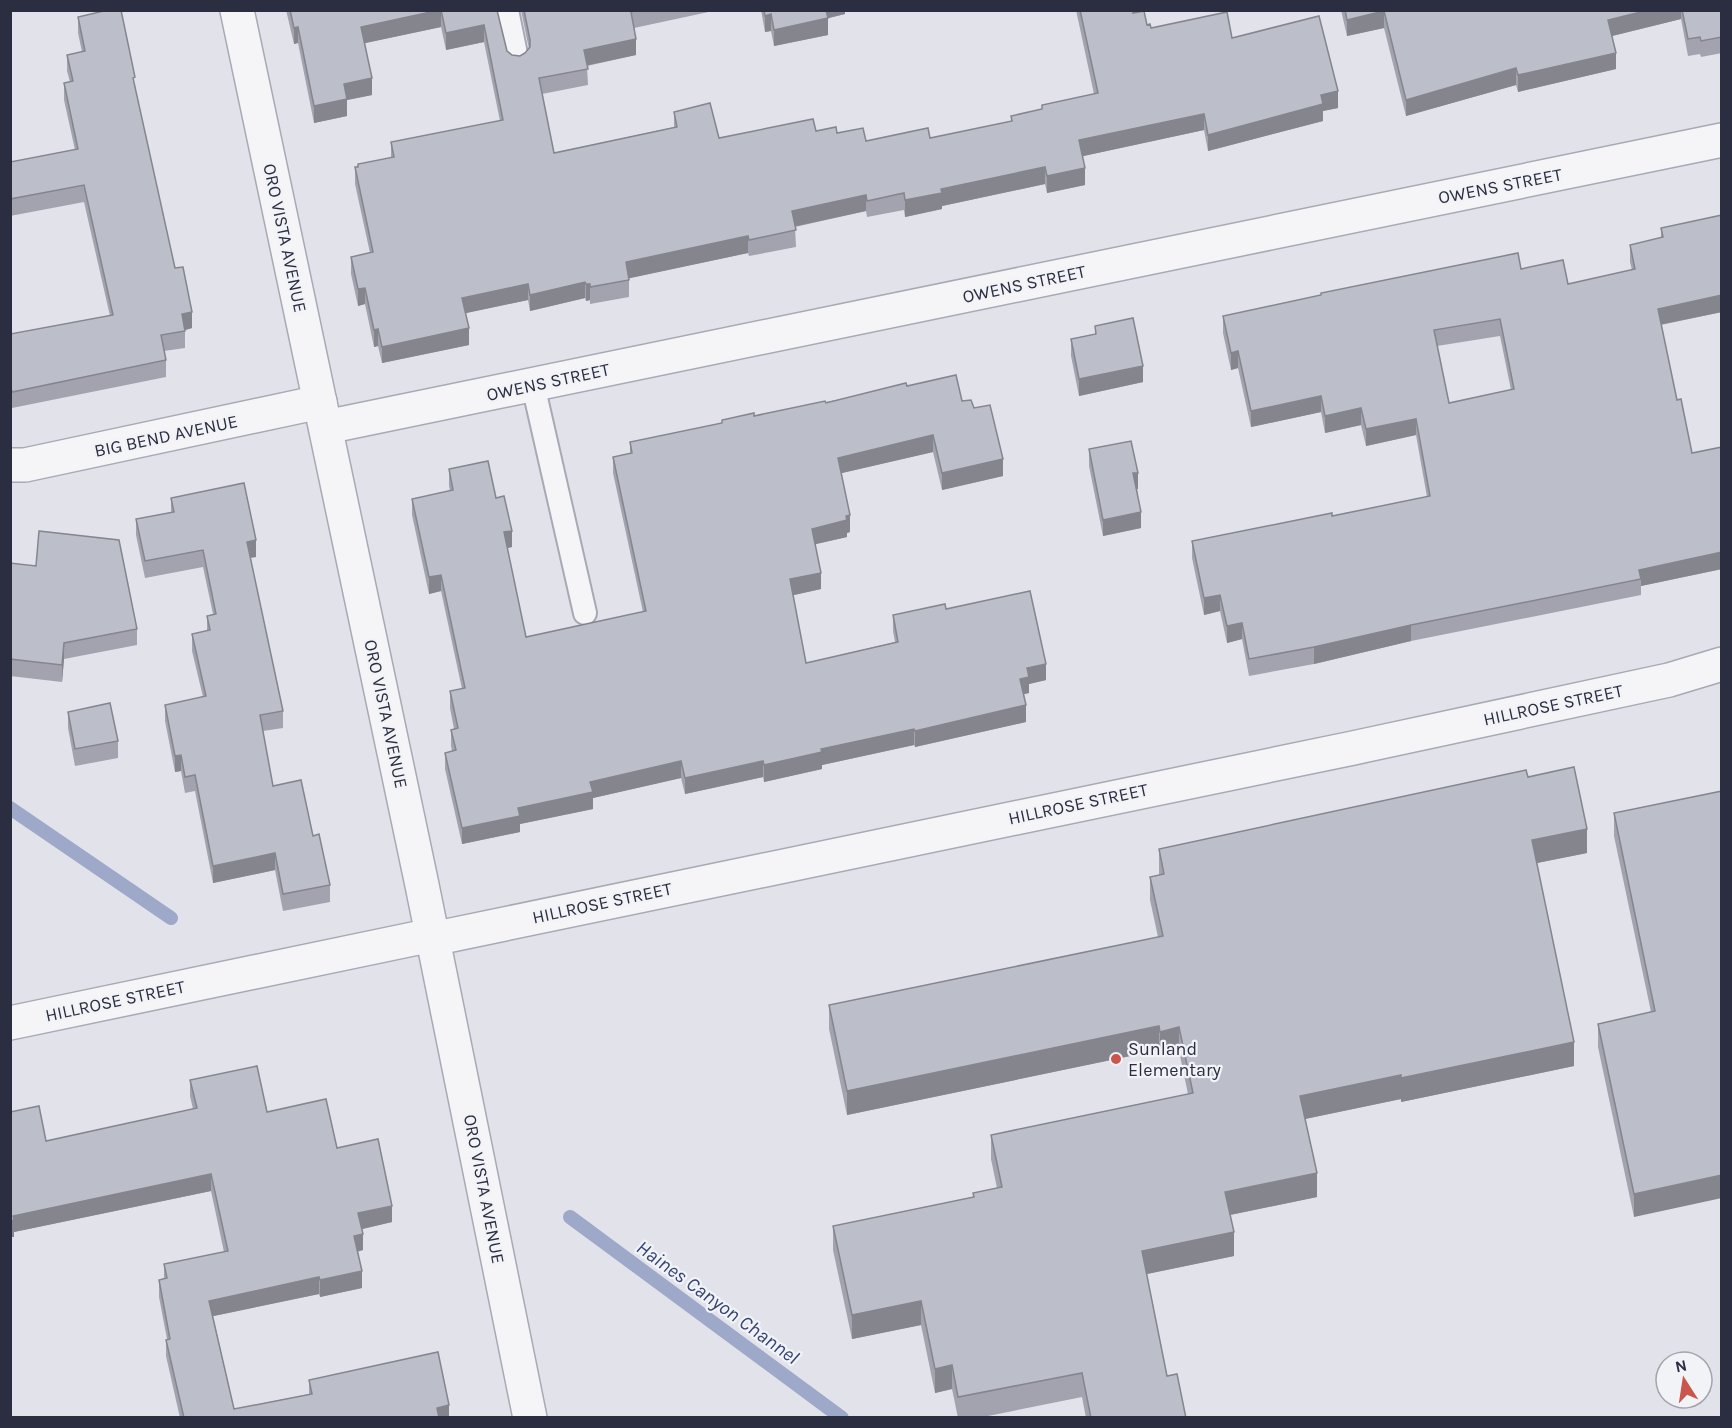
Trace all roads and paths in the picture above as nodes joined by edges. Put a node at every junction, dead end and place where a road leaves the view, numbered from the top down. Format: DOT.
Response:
graph roads {
  1 [pos="237,10"];
  2 [pos="507,10"];
  3 [pos="517,59"];
  4 [pos="1722,140"];
  5 [pos="533,386"];
  6 [pos="323,415"];
  7 [pos="10,465"];
  8 [pos="585,613"];
  9 [pos="1722,664"];
  10 [pos="432,937"];
  11 [pos="10,1023"];
  12 [pos="530,1418"];
  1 -- 6 [label="street, ORO VISTA AVENUE"];
  2 -- 3 [label="lane"];
  4 -- 5 [label="street, OWENS STREET"];
  5 -- 6 [label="street, OWENS STREET"];
  5 -- 8 [label="lane"];
  6 -- 7 [label="street, BIG BEND AVENUE"];
  6 -- 10 [label="street, ORO VISTA AVENUE"];
  9 -- 10 [label="street, HILLROSE STREET"];
  10 -- 11 [label="street, HILLROSE STREET"];
  10 -- 12 [label="street, ORO VISTA AVENUE"];
}
